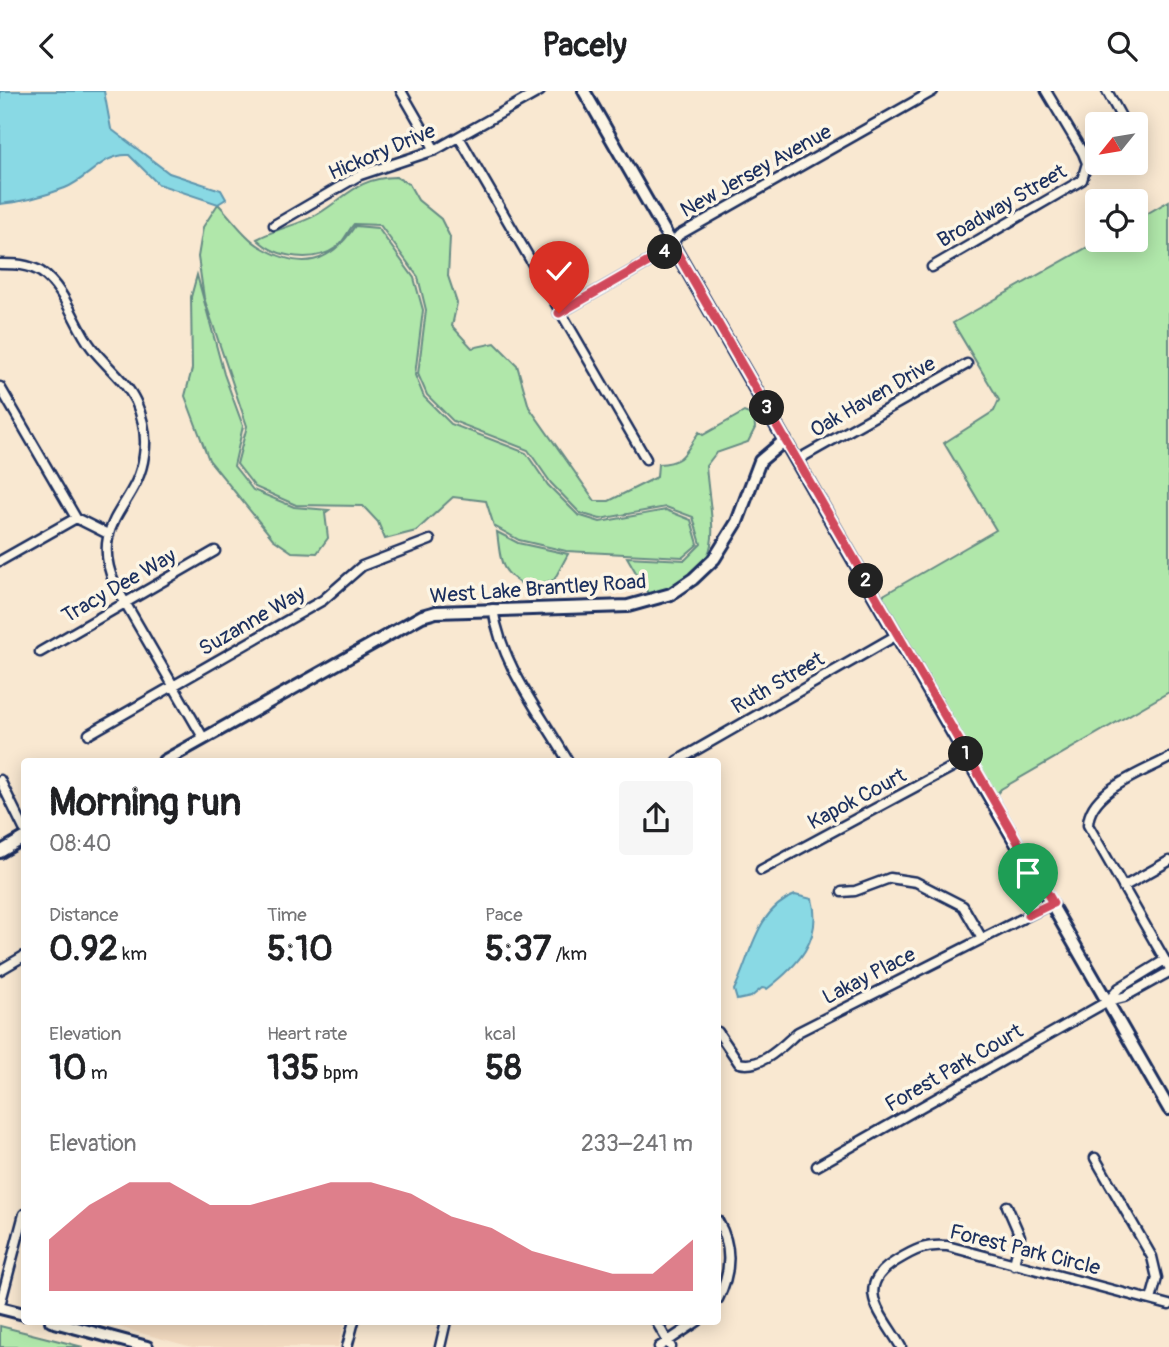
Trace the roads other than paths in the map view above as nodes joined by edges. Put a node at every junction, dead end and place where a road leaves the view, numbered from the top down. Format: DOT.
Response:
graph roads {
  1 [pos="401,91"];
  2 [pos="540,91"];
  3 [pos="584,91"];
  4 [pos="933,91"];
  5 [pos="1046,91"];
  6 [pos="1107,91"];
  7 [pos="1118,112"];
  8 [pos="459,137"];
  9 [pos="435,150"];
  10 [pos="274,225"];
  11 [pos="672,244"];
  12 [pos="0,264"];
  13 [pos="932,267"];
  14 [pos="559,313"];
  15 [pos="967,364"];
  16 [pos="0,387"];
  17 [pos="785,440"];
  18 [pos="646,459"];
  19 [pos="797,460"];
  20 [pos="76,517"];
  21 [pos="108,534"];
  22 [pos="430,540"];
  23 [pos="215,551"];
  24 [pos="0,561"];
  25 [pos="125,602"];
  26 [pos="494,609"];
  27 [pos="897,635"];
  28 [pos="40,652"];
  29 [pos="174,686"];
  30 [pos="89,734"];
  31 [pos="204,739"];
  32 [pos="169,758"];
  33 [pos="566,758"];
  34 [pos="682,758"];
  35 [pos="969,758"];
  36 [pos="1169,758"];
  37 [pos="0,780"];
  38 [pos="21,823"];
  39 [pos="21,840"];
  40 [pos="0,852"];
  41 [pos="1169,861"];
  42 [pos="761,870"];
  43 [pos="1123,887"];
  44 [pos="842,892"];
  45 [pos="1053,903"];
  46 [pos="981,937"];
  47 [pos="21,958"];
  48 [pos="1167,963"];
  49 [pos="0,970"];
  50 [pos="1169,972"];
  51 [pos="1140,975"];
  52 [pos="1146,985"];
  53 [pos="1108,1001"];
  54 [pos="721,1036"];
  55 [pos="1169,1109"];
  56 [pos="1095,1158"];
  57 [pos="817,1166"];
  58 [pos="1007,1206"];
  59 [pos="21,1226"];
  60 [pos="721,1229"];
  61 [pos="1014,1265"];
  62 [pos="721,1292"];
  63 [pos="1152,1300"];
  64 [pos="1169,1305"];
  65 [pos="0,1306"];
  66 [pos="21,1313"];
  67 [pos="66,1325"];
  68 [pos="353,1325"];
  69 [pos="445,1325"];
  70 [pos="658,1325"];
  71 [pos="693,1325"];
  72 [pos="670,1344"];
  73 [pos="147,1347"];
  74 [pos="347,1347"];
  75 [pos="440,1347"];
  76 [pos="659,1347"];
  77 [pos="901,1347"];
  1 -- 9 [label="street"];
  2 -- 8 [label="street, Hickory Drive"];
  3 -- 11 [label="street"];
  4 -- 11 [label="street, New Jersey Avenue"];
  5 -- 13 [label="street, Broadway Street"];
  6 -- 7 [label="street"];
  8 -- 9 [label="street, Hickory Drive"];
  8 -- 14 [label="street"];
  9 -- 10 [label="street, Hickory Drive"];
  11 -- 14 [label="street, New Jersey Avenue"];
  11 -- 17 [label="street"];
  12 -- 21 [label="street"];
  14 -- 18 [label="street"];
  15 -- 19 [label="street, Oak Haven Drive"];
  16 -- 20 [label="street"];
  17 -- 19 [label="street"];
  17 -- 26 [label="street, West Lake Brantley Road"];
  19 -- 27 [label="street"];
  20 -- 21 [label="street"];
  20 -- 24 [label="street"];
  21 -- 25 [label="street"];
  22 -- 29 [label="street, Suzanne Way"];
  23 -- 25 [label="street, Tracy Dee Way"];
  25 -- 28 [label="street, Tracy Dee Way"];
  25 -- 29 [label="street"];
  26 -- 31 [label="street, West Lake Brantley Road"];
  26 -- 33 [label="street"];
  27 -- 34 [label="street, Ruth Street"];
  27 -- 35 [label="street"];
  29 -- 30 [label="street, Suzanne Way"];
  29 -- 31 [label="street"];
  31 -- 32 [label="street, West Lake Brantley Road"];
  35 -- 42 [label="street, Kapok Court"];
  35 -- 45 [label="street"];
  36 -- 43 [label="street"];
  37 -- 38 [label="street"];
  39 -- 40 [label="street"];
  41 -- 43 [label="street"];
  43 -- 48 [label="street"];
  44 -- 46 [label="street"];
  45 -- 46 [label="street, Lakay Place"];
  45 -- 53 [label="street"];
  46 -- 54 [label="street, Lakay Place"];
  47 -- 49 [label="street"];
  48 -- 51 [label="street"];
  50 -- 52 [label="street"];
  51 -- 52 [label="street"];
  51 -- 53 [label="street"];
  52 -- 53 [label="street"];
  53 -- 55 [label="street"];
  53 -- 57 [label="street, Forest Park Court"];
  56 -- 63 [label="street"];
  58 -- 61 [label="street"];
  59 -- 65 [label="street"];
  60 -- 62 [label="street"];
  61 -- 63 [label="street, Forest Park Circle"];
  61 -- 77 [label="street, Forest Park Circle"];
  63 -- 64 [label="street, Forest Park Circle"];
  65 -- 66 [label="street"];
  67 -- 73 [label="street"];
  68 -- 74 [label="street"];
  69 -- 75 [label="street"];
  70 -- 72 [label="street"];
  71 -- 72 [label="street"];
  72 -- 76 [label="street"];
}
